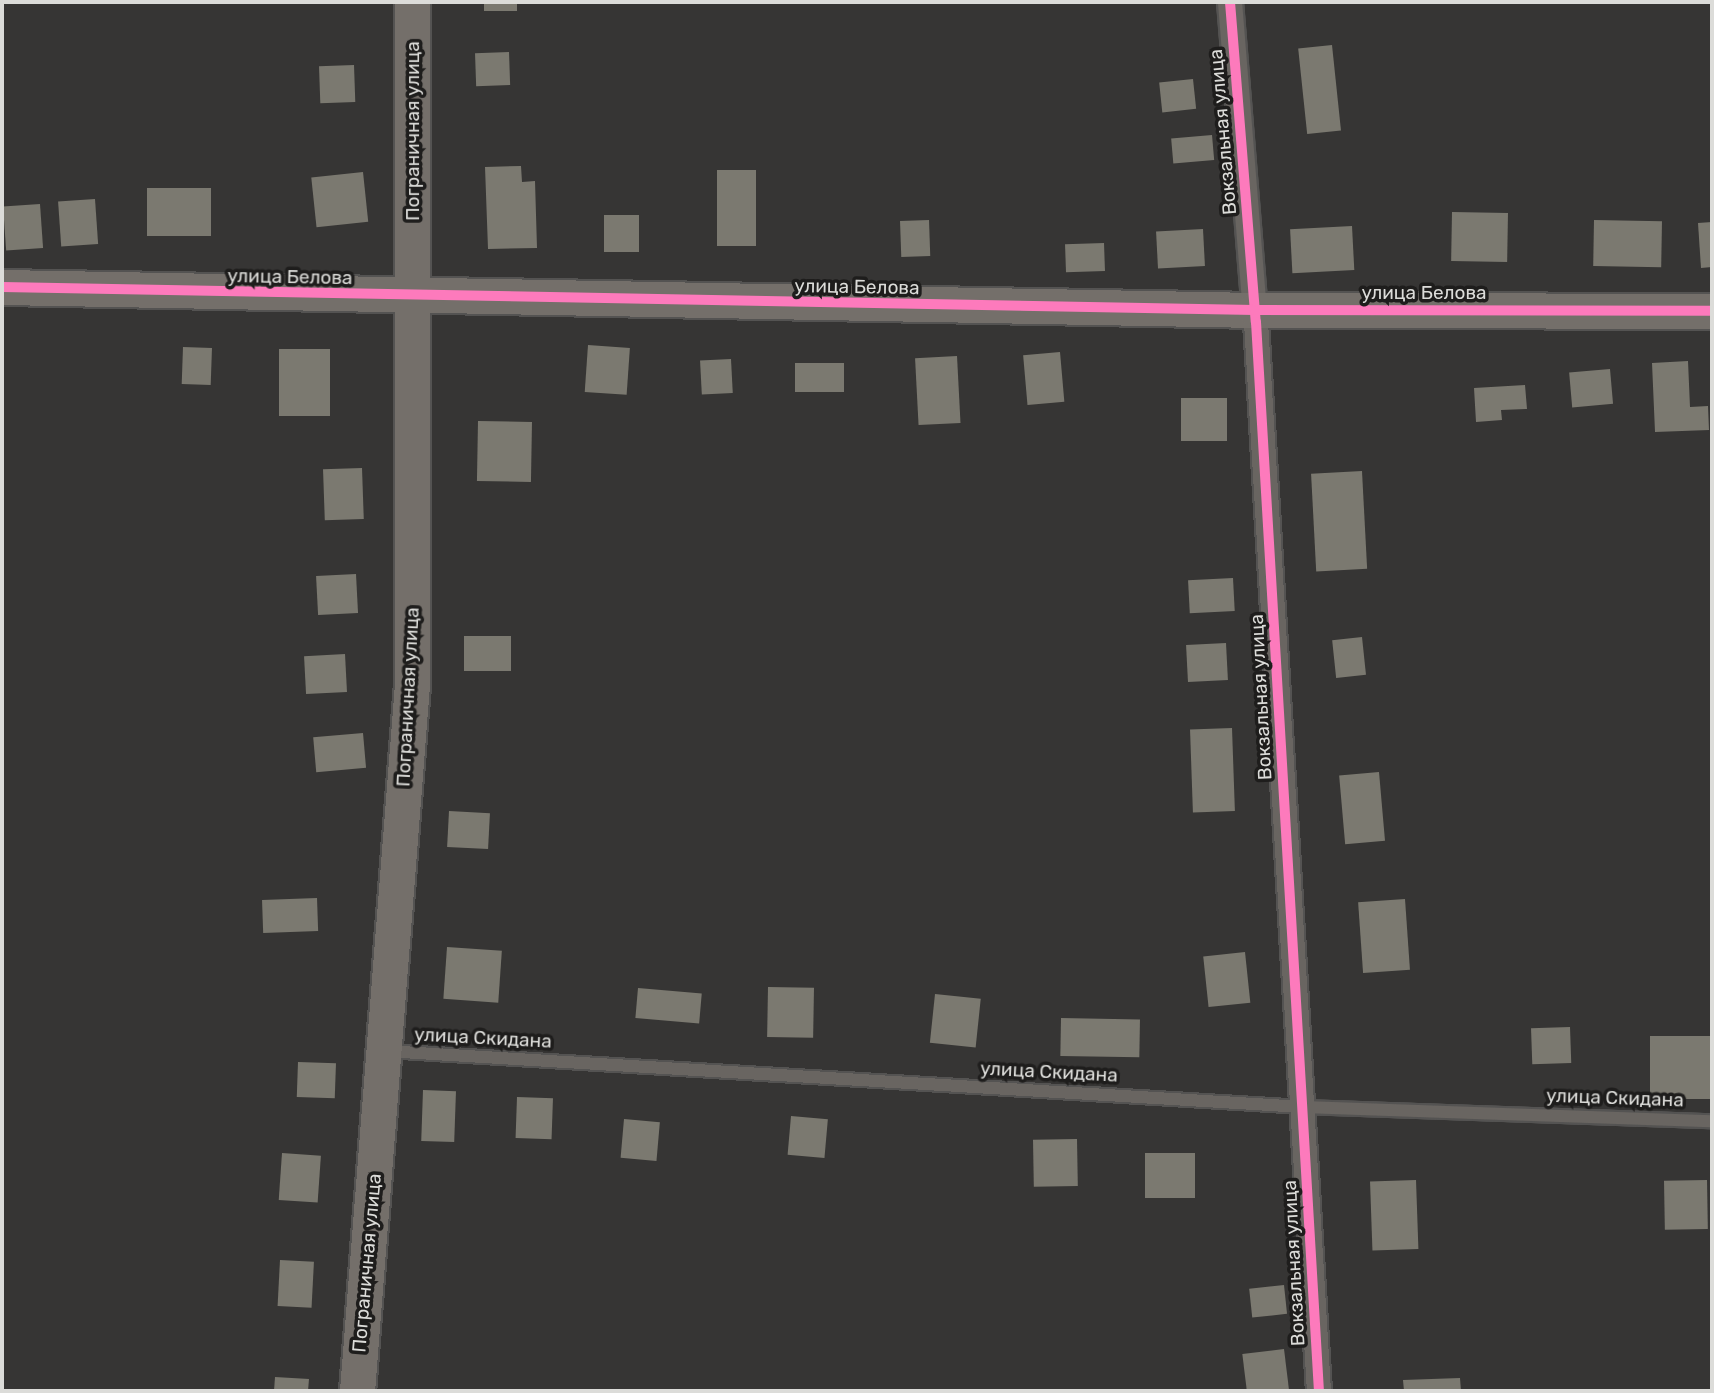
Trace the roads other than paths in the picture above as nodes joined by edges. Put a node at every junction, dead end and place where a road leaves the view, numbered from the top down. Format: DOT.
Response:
graph roads {
  1 [pos="412,2"];
  2 [pos="1230,2"];
  3 [pos="2,287"];
  4 [pos="414,298"];
  5 [pos="1255,310"];
  6 [pos="1712,311"];
  7 [pos="384,1051"];
  8 [pos="1302,1107"];
  9 [pos="1712,1121"];
  10 [pos="357,1391"];
  11 [pos="1319,1391"];
  1 -- 4 [label="street, Пограничная улица"];
  2 -- 5 [label="street, Вокзальная улица"];
  3 -- 4 [label="street, улица Белова"];
  4 -- 5 [label="street, улица Белова"];
  4 -- 7 [label="street, Пограничная улица"];
  5 -- 6 [label="street, улица Белова"];
  5 -- 8 [label="street, Вокзальная улица"];
  7 -- 8 [label="lane, улица Скидана"];
  7 -- 10 [label="street, Пограничная улица"];
  8 -- 9 [label="lane, улица Скидана"];
  8 -- 11 [label="street, Вокзальная улица"];
}
